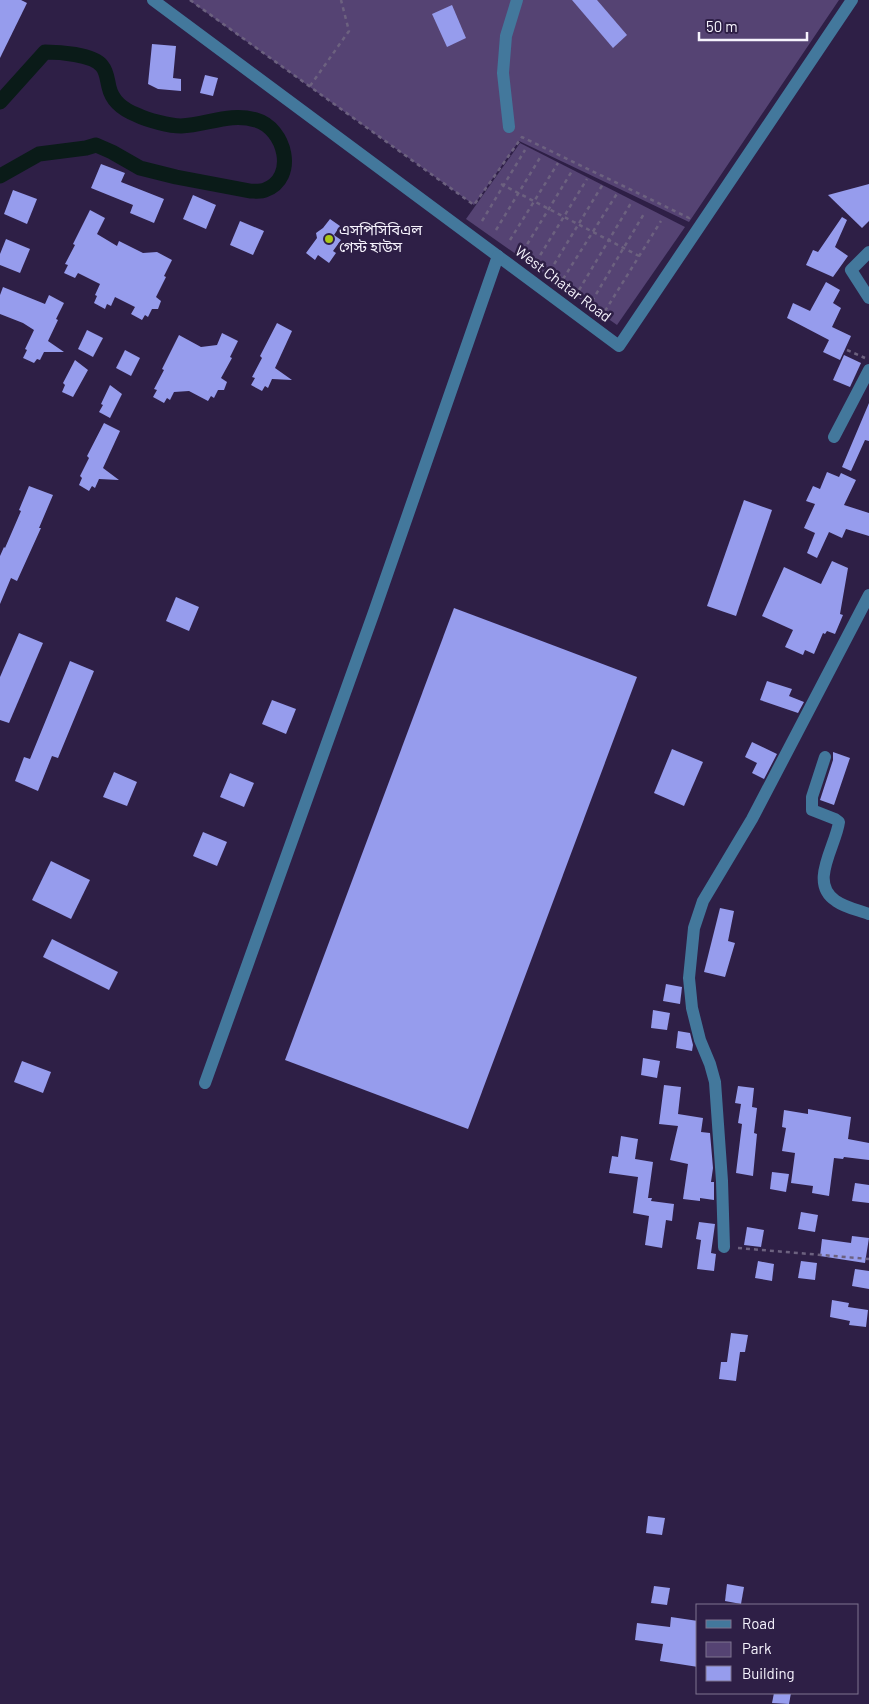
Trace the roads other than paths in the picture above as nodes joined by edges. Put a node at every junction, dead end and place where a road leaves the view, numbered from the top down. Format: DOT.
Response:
graph roads {
  1 [pos="153,0"];
  2 [pos="517,0"];
  3 [pos="852,0"];
  4 [pos="509,127"];
  5 [pos="869,252"];
  6 [pos="498,256"];
  7 [pos="869,298"];
  8 [pos="869,370"];
  9 [pos="834,437"];
  10 [pos="869,595"];
  11 [pos="825,757"];
  12 [pos="869,914"];
  13 [pos="205,1083"];
  14 [pos="724,1247"];
  1 -- 6 [label="street, West Chatar Road"];
  2 -- 4 [label="street"];
  3 -- 6 [label="street, West Chatar Road"];
  5 -- 7 [label="street"];
  6 -- 13 [label="street"];
  8 -- 9 [label="street"];
  10 -- 14 [label="street"];
  11 -- 12 [label="street"];
}
